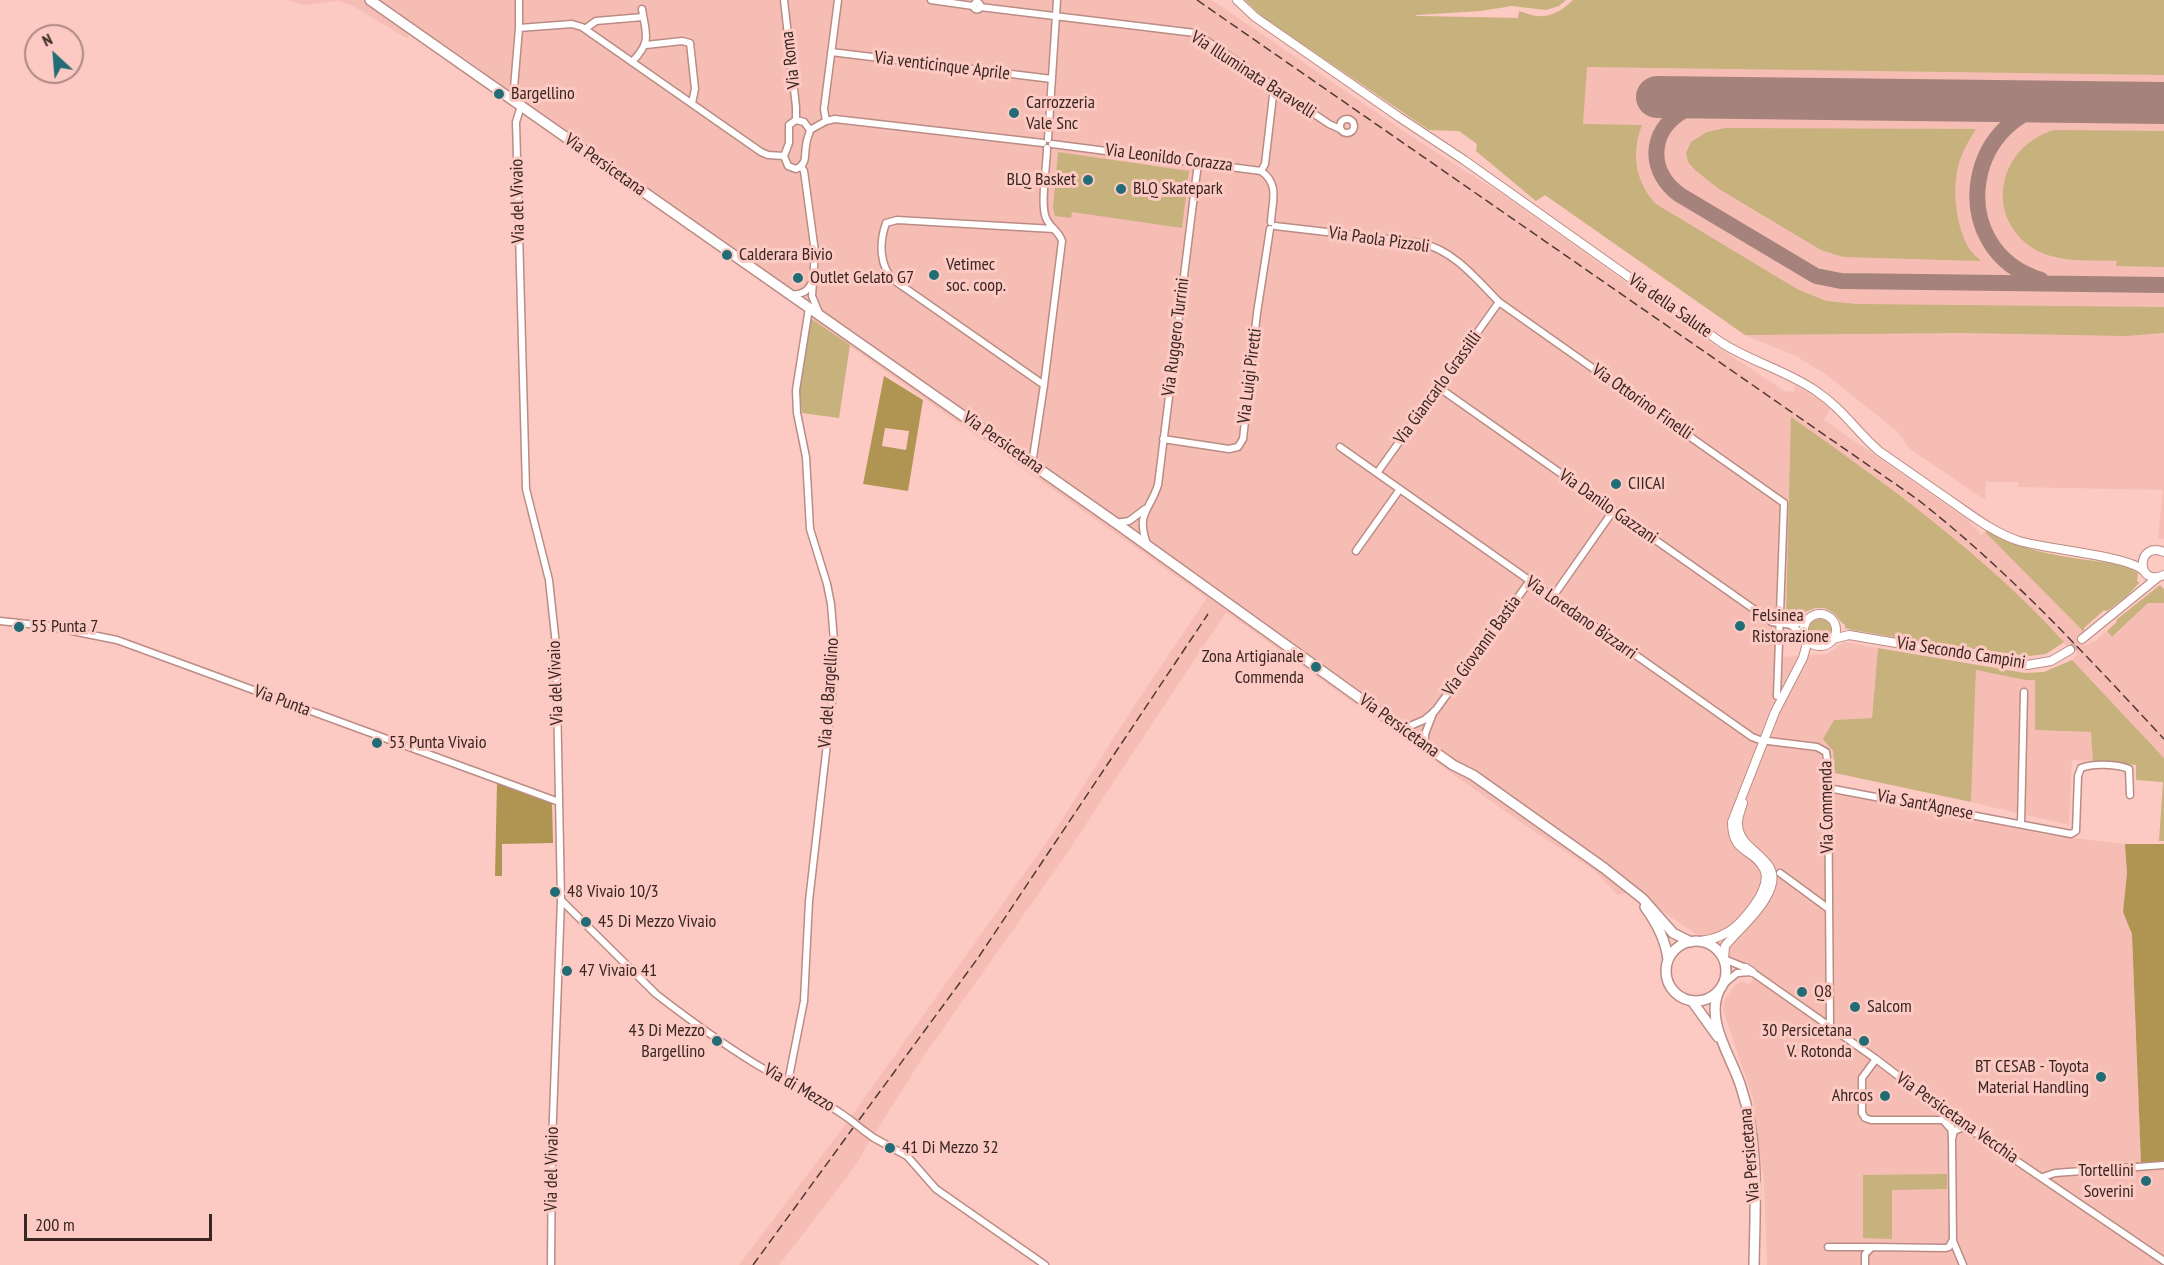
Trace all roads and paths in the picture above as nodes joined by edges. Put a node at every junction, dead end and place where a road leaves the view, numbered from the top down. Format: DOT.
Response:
graph roads {
  1 [pos="370,0"];
  2 [pos="519,0"];
  3 [pos="784,0"];
  4 [pos="838,0"];
  5 [pos="931,0"];
  6 [pos="1057,0"];
  7 [pos="1238,0"];
  8 [pos="977,4"];
  9 [pos="642,9"];
  10 [pos="1056,16"];
  11 [pos="643,17"];
  12 [pos="519,28"];
  13 [pos="585,29"];
  14 [pos="646,45"];
  15 [pos="831,52"];
  16 [pos="633,62"];
  17 [pos="1052,79"];
  18 [pos="1275,87"];
  19 [pos="513,100"];
  20 [pos="692,103"];
  21 [pos="521,106"];
  22 [pos="796,120"];
  23 [pos="826,121"];
  24 [pos="810,129"];
  25 [pos="1340,129"];
  26 [pos="1048,144"];
  27 [pos="784,156"];
  28 [pos="1198,163"];
  29 [pos="801,166"];
  30 [pos="1261,171"];
  31 [pos="1272,213"];
  32 [pos="1273,228"];
  33 [pos="1054,229"];
  34 [pos="813,281"];
  35 [pos="791,295"];
  36 [pos="1499,302"];
  37 [pos="809,308"];
  38 [pos="819,315"];
  39 [pos="1044,385"];
  40 [pos="1438,387"];
  41 [pos="1163,439"];
  42 [pos="1340,447"];
  43 [pos="1032,464"];
  44 [pos="1377,473"];
  45 [pos="1400,489"];
  46 [pos="1146,508"];
  47 [pos="1613,511"];
  48 [pos="1116,523"];
  49 [pos="1146,544"];
  50 [pos="1356,551"];
  51 [pos="2164,552"];
  52 [pos="2144,556"];
  53 [pos="2123,560"];
  54 [pos="2145,572"];
  55 [pos="2162,576"];
  56 [pos="1529,582"];
  57 [pos="2141,589"];
  58 [pos="1552,598"];
  59 [pos="0,621"];
  60 [pos="1806,621"];
  61 [pos="1834,622"];
  62 [pos="1778,624"];
  63 [pos="1791,625"];
  64 [pos="1849,635"];
  65 [pos="1805,637"];
  66 [pos="1833,639"];
  67 [pos="2082,639"];
  68 [pos="1820,646"];
  69 [pos="2070,651"];
  70 [pos="1803,658"];
  71 [pos="2024,692"];
  72 [pos="1777,696"];
  73 [pos="1435,711"];
  74 [pos="1402,729"];
  75 [pos="1764,740"];
  76 [pos="1425,745"];
  77 [pos="1753,770"];
  78 [pos="1828,788"];
  79 [pos="2130,795"];
  80 [pos="559,802"];
  81 [pos="2021,824"];
  82 [pos="1780,873"];
  83 [pos="1632,891"];
  84 [pos="561,900"];
  85 [pos="1829,909"];
  86 [pos="1695,941"];
  87 [pos="1724,959"];
  88 [pos="1668,961"];
  89 [pos="1749,970"];
  90 [pos="1722,987"];
  91 [pos="1692,1001"];
  92 [pos="1830,1027"];
  93 [pos="1726,1049"];
  94 [pos="1875,1059"];
  95 [pos="788,1082"];
  96 [pos="1952,1117"];
  97 [pos="1966,1126"];
  98 [pos="1950,1128"];
  99 [pos="1952,1139"];
  100 [pos="2164,1165"];
  101 [pos="2043,1177"];
  102 [pos="1953,1240"];
  103 [pos="1828,1247"];
  104 [pos="1847,1247"];
  105 [pos="1872,1247"];
  106 [pos="1865,1254"];
  107 [pos="2164,1261"];
  108 [pos="551,1265"];
  109 [pos="1045,1265"];
  110 [pos="1754,1265"];
  111 [pos="1865,1265"];
  112 [pos="1963,1265"];
  1 -- 19 [label="main road, Via Persicetana"];
  2 -- 12 [label="street"];
  3 -- 22 [label="street, Via Roma"];
  4 -- 15 [label="street"];
  5 -- 8 [label="street"];
  6 -- 10 [label="street"];
  7 -- 53 [label="street, Via della Salute"];
  8 -- 10 [label="street"];
  9 -- 11 [label="street"];
  10 -- 17 [label="street"];
  10 -- 18 [label="street, Via Illuminata Baravelli"];
  11 -- 13 [label="street"];
  11 -- 14 [label="street"];
  12 -- 13 [label="street"];
  12 -- 19 [label="street"];
  13 -- 16 [label="street"];
  14 -- 16 [label="street"];
  14 -- 20 [label="street"];
  15 -- 17 [label="street, Via venticinque Aprile"];
  15 -- 23 [label="street"];
  16 -- 20 [label="street"];
  17 -- 26 [label="street"];
  18 -- 25 [label="street, Via Illuminata Baravelli"];
  18 -- 30 [label="street"];
  19 -- 21 [label="main road, Via Persicetana"];
  20 -- 27 [label="street"];
  21 -- 35 [label="main road, Via Persicetana"];
  21 -- 80 [label="street, Via del Vivaio"];
  22 -- 24 [label="street"];
  22 -- 27 [label="street"];
  23 -- 24 [label="street"];
  23 -- 26 [label="street"];
  24 -- 29 [label="street"];
  26 -- 28 [label="street, Via Leonildo Corazza"];
  26 -- 33 [label="street"];
  27 -- 29 [label="street"];
  28 -- 30 [label="street, Via Leonildo Corazza"];
  28 -- 41 [label="street, Via Ruggero Turrini"];
  29 -- 34 [label="street"];
  30 -- 31 [label="street, Via Luigi Piretti"];
  31 -- 32 [label="street, Via Luigi Piretti"];
  31 -- 32 [label="street"];
  32 -- 36 [label="street, Via Paola Pizzoli"];
  32 -- 41 [label="street, Via Luigi Piretti"];
  33 -- 39 [label="street"];
  33 -- 39 [label="street"];
  34 -- 35 [label="street"];
  34 -- 38 [label="street"];
  35 -- 37 [label="main road, Via Persicetana"];
  36 -- 40 [label="street, Via Giancarlo Grassilli"];
  36 -- 62 [label="street, Via Ottorino Finelli"];
  37 -- 38 [label="main road, Via Persicetana"];
  37 -- 95 [label="street, Via del Bargellino"];
  38 -- 43 [label="main road, Via Persicetana"];
  39 -- 43 [label="street"];
  40 -- 44 [label="street, Via Giancarlo Grassilli"];
  40 -- 47 [label="street, Via Danilo Gazzani"];
  41 -- 46 [label="street, Via Ruggero Turrini"];
  42 -- 44 [label="street, Via Loredano Bizzarri"];
  43 -- 48 [label="main road, Via Persicetana"];
  44 -- 45 [label="street, Via Loredano Bizzarri"];
  45 -- 50 [label="street"];
  45 -- 56 [label="street, Via Loredano Bizzarri"];
  46 -- 48 [label="street"];
  46 -- 49 [label="street, Via Ruggero Turrini"];
  47 -- 58 [label="street"];
  47 -- 62 [label="street, Via Danilo Gazzani"];
  48 -- 49 [label="main road, Via Persicetana"];
  49 -- 74 [label="main road, Via Persicetana"];
  51 -- 52 [label="street, Via della Salute"];
  52 -- 53 [label="street, Via della Salute"];
  52 -- 54 [label="street"];
  53 -- 54 [label="street, Via della Salute"];
  54 -- 55 [label="street, Via della Salute"];
  54 -- 57 [label="street"];
  55 -- 57 [label="street"];
  56 -- 58 [label="street, Via Loredano Bizzarri"];
  56 -- 73 [label="street, Via Giovanni Bastia"];
  57 -- 67 [label="street"];
  58 -- 75 [label="street, Via Loredano Bizzarri"];
  59 -- 80 [label="street, Via Punta"];
  60 -- 61 [label="street"];
  60 -- 63 [label="street"];
  60 -- 65 [label="street"];
  61 -- 64 [label="street"];
  61 -- 66 [label="street"];
  62 -- 63 [label="street"];
  62 -- 72 [label="street"];
  63 -- 65 [label="street"];
  64 -- 66 [label="street, Via Secondo Campini"];
  64 -- 69 [label="street, Via Secondo Campini"];
  65 -- 68 [label="street"];
  65 -- 70 [label="street"];
  66 -- 68 [label="street"];
  68 -- 70 [label="street"];
  70 -- 75 [label="street"];
  71 -- 81 [label="street"];
  73 -- 74 [label="street, Via Giovanni Bastia"];
  73 -- 76 [label="street, Via Giovanni Bastia"];
  74 -- 76 [label="main road, Via Persicetana"];
  75 -- 77 [label="street"];
  75 -- 78 [label="street, Via Commenda"];
  76 -- 83 [label="main road, Via Persicetana"];
  77 -- 86 [label="street"];
  77 -- 87 [label="street"];
  78 -- 81 [label="street, Via Sant'Agnese"];
  78 -- 85 [label="street, Via Commenda"];
  79 -- 81 [label="street, Via Sant'Agnese"];
  80 -- 84 [label="street, Via del Vivaio"];
  82 -- 85 [label="street"];
  83 -- 86 [label="main road, Via Persicetana"];
  83 -- 88 [label="main road, Via Persicetana"];
  84 -- 95 [label="street, Via di Mezzo"];
  84 -- 108 [label="street, Via del Vivaio"];
  85 -- 92 [label="street, Via Commenda"];
  86 -- 87 [label="main road"];
  86 -- 88 [label="main road"];
  87 -- 89 [label="street, Via Persicetana Vecchia"];
  87 -- 90 [label="main road"];
  88 -- 91 [label="main road"];
  89 -- 90 [label="street"];
  89 -- 92 [label="street, Via Persicetana Vecchia"];
  90 -- 91 [label="main road"];
  90 -- 93 [label="main road, Via Persicetana"];
  91 -- 93 [label="main road, Via Persicetana"];
  92 -- 94 [label="street, Via Persicetana Vecchia"];
  93 -- 110 [label="main road, Via Persicetana"];
  94 -- 96 [label="street, Via Persicetana Vecchia"];
  94 -- 98 [label="street"];
  95 -- 109 [label="street, Via di Mezzo, bridge"];
  96 -- 97 [label="street, Via Persicetana Vecchia"];
  96 -- 98 [label="street"];
  97 -- 99 [label="street"];
  97 -- 101 [label="street, Via Persicetana Vecchia"];
  98 -- 99 [label="street"];
  99 -- 102 [label="street"];
  100 -- 101 [label="street"];
  101 -- 107 [label="street, Via Persicetana Vecchia"];
  102 -- 105 [label="street"];
  102 -- 112 [label="street"];
  103 -- 104 [label="street"];
  104 -- 105 [label="street"];
  104 -- 106 [label="street"];
  105 -- 106 [label="street"];
  106 -- 111 [label="street"];
}
